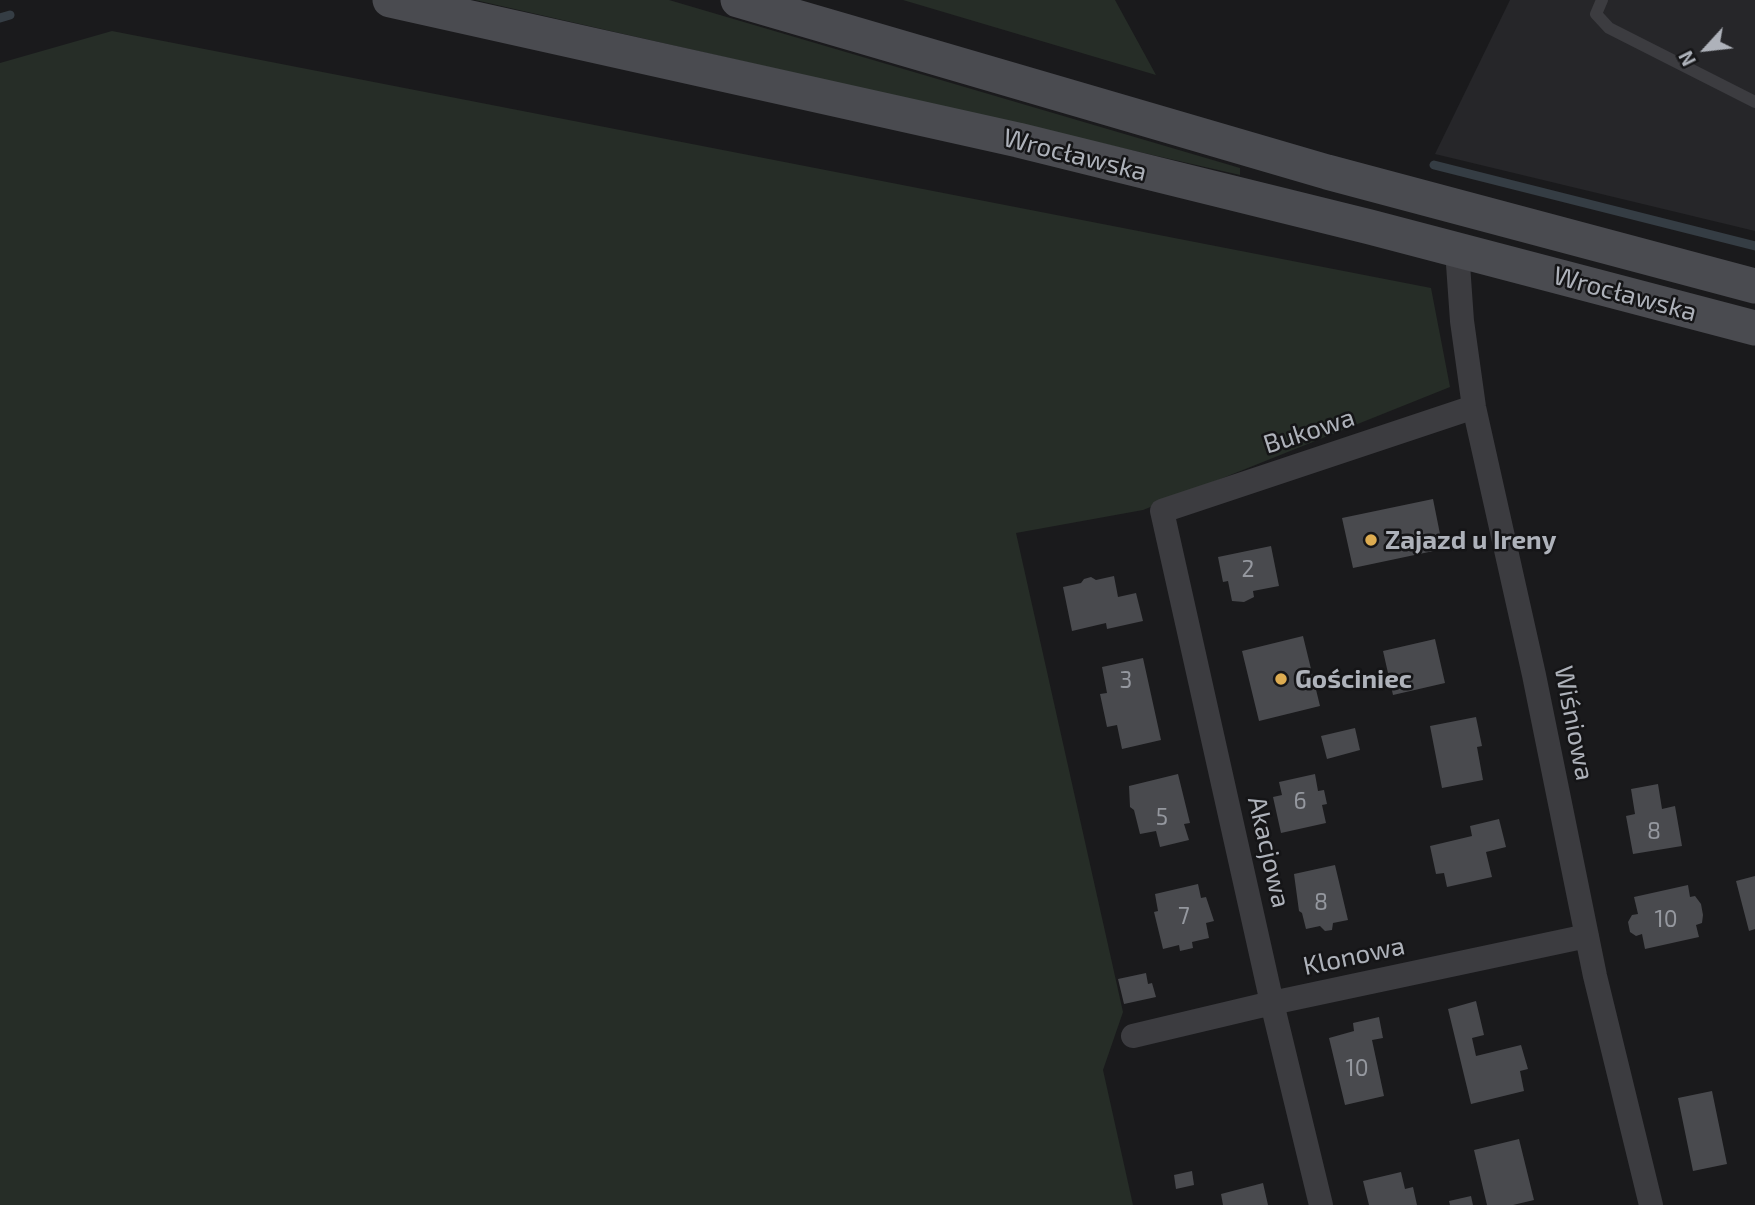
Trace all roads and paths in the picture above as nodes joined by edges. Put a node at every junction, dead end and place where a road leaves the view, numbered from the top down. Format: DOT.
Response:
graph roads {
  1 [pos="390,0"];
  2 [pos="738,0"];
  3 [pos="1602,0"];
  4 [pos="1755,102"];
  5 [pos="1457,250"];
  6 [pos="1755,286"];
  7 [pos="1755,328"];
  8 [pos="1474,407"];
  9 [pos="1162,511"];
  10 [pos="1587,936"];
  11 [pos="1272,1003"];
  12 [pos="1133,1036"];
  13 [pos="1321,1205"];
  14 [pos="1651,1205"];
  1 -- 5 [label="main road, Wrocławska"];
  2 -- 6 [label="main road, Wrocławska"];
  3 -- 4 [label="lane"];
  5 -- 7 [label="main road, Wrocławska"];
  5 -- 8 [label="street, Wiśniowa"];
  8 -- 9 [label="street, Bukowa"];
  8 -- 10 [label="street, Wiśniowa"];
  9 -- 11 [label="street, Akacjowa"];
  10 -- 11 [label="street, Klonowa"];
  10 -- 14 [label="street, Wiśniowa"];
  11 -- 12 [label="street, Klonowa"];
  11 -- 13 [label="street, Akacjowa"];
}
